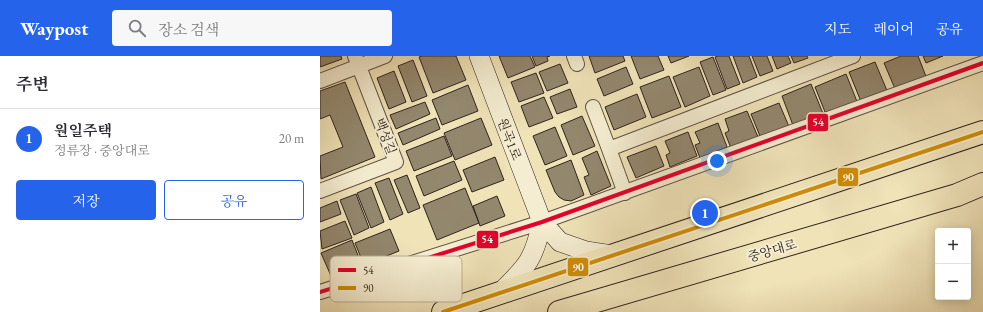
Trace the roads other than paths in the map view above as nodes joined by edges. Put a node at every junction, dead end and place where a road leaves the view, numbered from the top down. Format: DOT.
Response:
graph roads {
  1 [pos="385,56"];
  2 [pos="479,56"];
  3 [pos="853,56"];
  4 [pos="357,61"];
  5 [pos="976,62"];
  6 [pos="320,81"];
  7 [pos="593,107"];
  8 [pos="983,125"];
  9 [pos="973,136"];
  10 [pos="609,149"];
  11 [pos="983,184"];
  12 [pos="320,191"];
  13 [pos="625,192"];
  14 [pos="542,222"];
  15 [pos="434,256"];
  16 [pos="612,256"];
  17 [pos="330,289"];
  18 [pos="502,291"];
  19 [pos="320,292"];
  20 [pos="443,312"];
  21 [pos="559,312"];
  1 -- 4 [label="street"];
  2 -- 14 [label="street, 원곡1로"];
  3 -- 10 [label="street"];
  4 -- 6 [label="street"];
  4 -- 12 [label="street, 백성길"];
  5 -- 13 [label="street"];
  7 -- 10 [label="street"];
  8 -- 9 [label="street"];
  9 -- 16 [label="main road"];
  10 -- 13 [label="street"];
  11 -- 21 [label="main road, 중앙대로"];
  13 -- 14 [label="street"];
  14 -- 15 [label="street"];
  14 -- 16 [label="street"];
  14 -- 18 [label="street"];
  16 -- 18 [label="main road"];
  17 -- 19 [label="street"];
  18 -- 20 [label="main road"];
}
